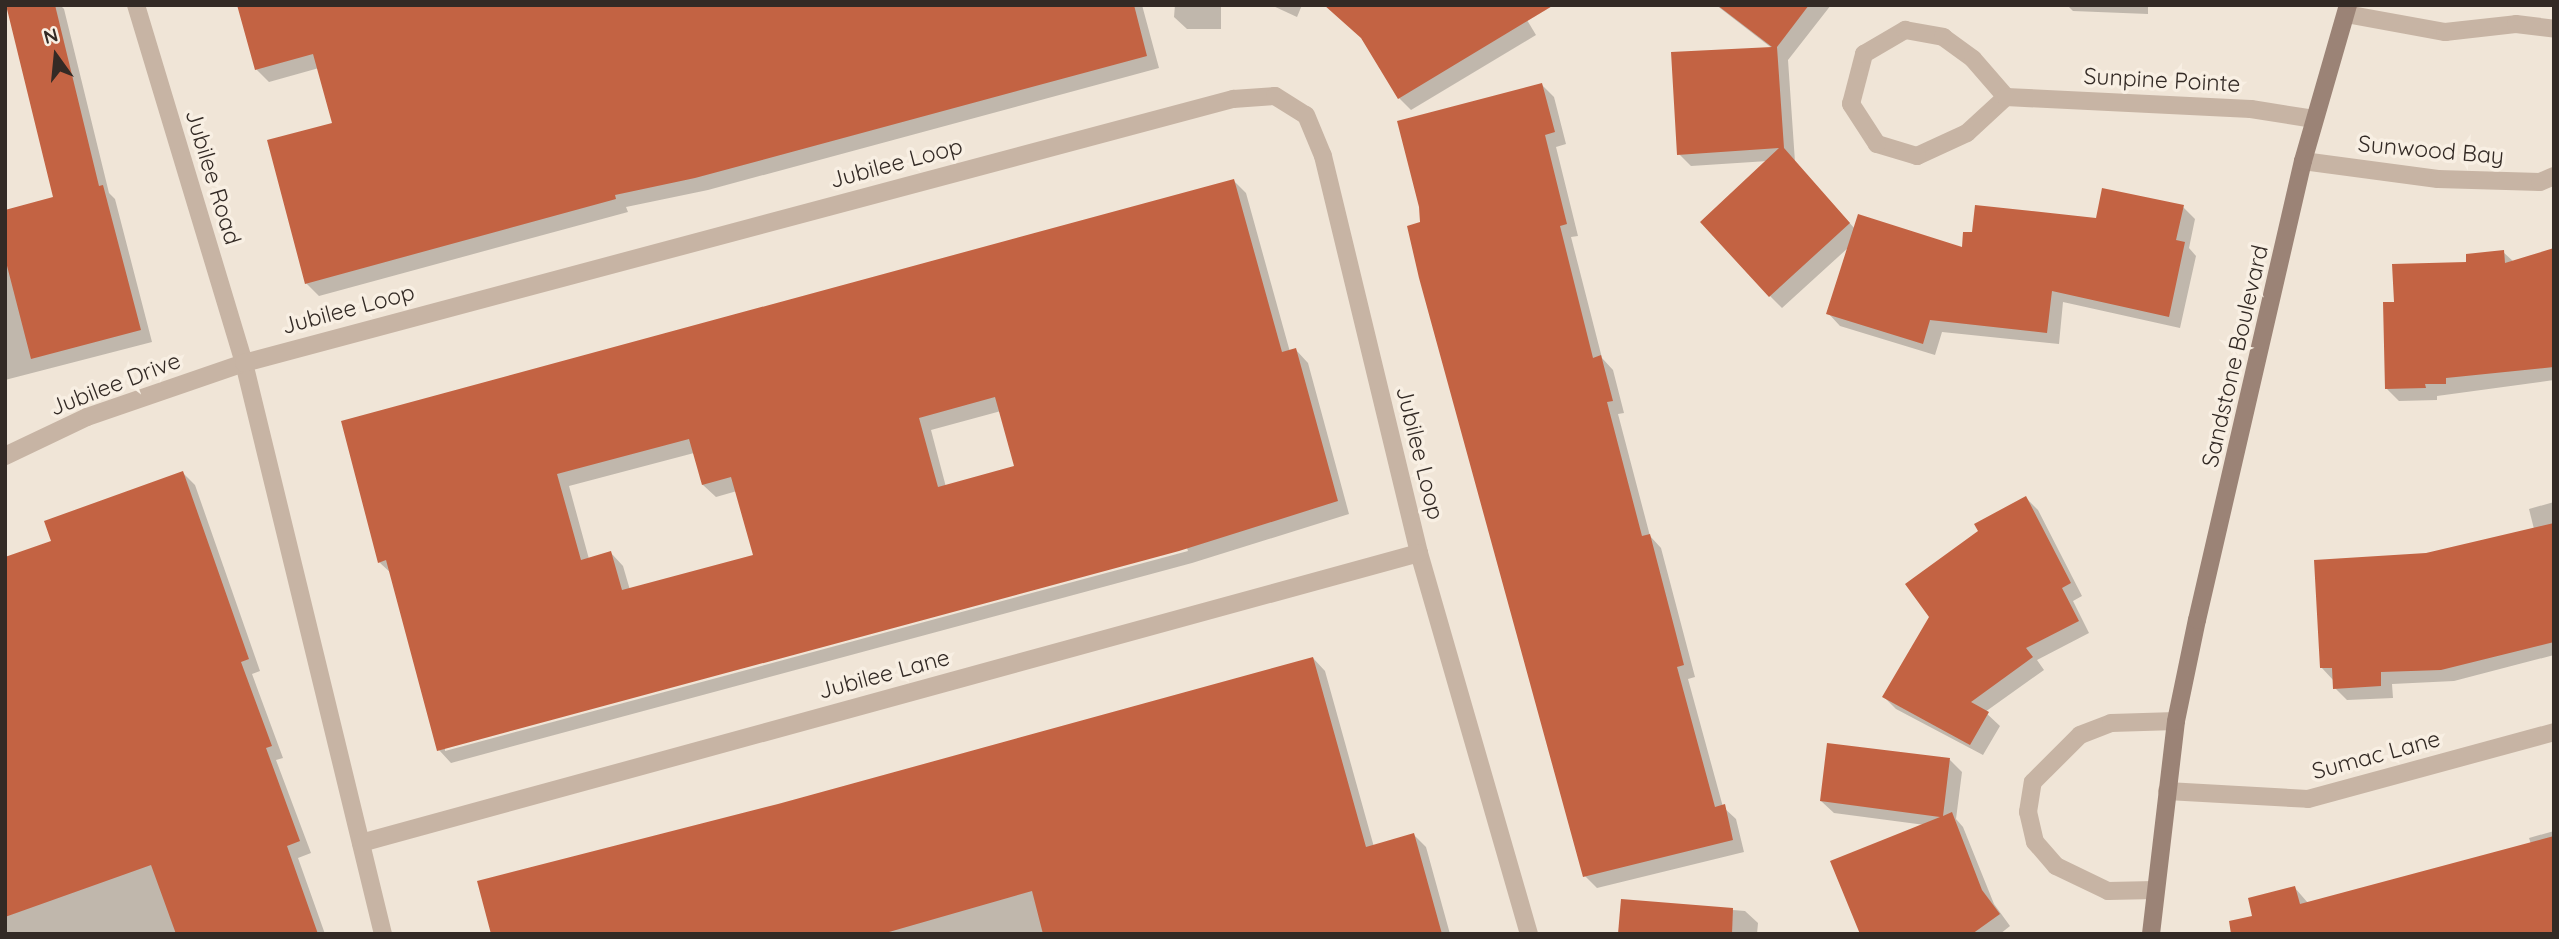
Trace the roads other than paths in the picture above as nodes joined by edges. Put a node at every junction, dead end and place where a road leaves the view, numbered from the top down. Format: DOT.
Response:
graph roads {
  1 [pos="136,5"];
  2 [pos="2347,10"];
  3 [pos="2554,29"];
  4 [pos="2006,97"];
  5 [pos="2315,119"];
  6 [pos="2303,161"];
  7 [pos="2554,176"];
  8 [pos="244,363"];
  9 [pos="5,456"];
  10 [pos="1419,553"];
  11 [pos="2176,721"];
  12 [pos="2554,732"];
  13 [pos="2167,790"];
  14 [pos="361,843"];
  15 [pos="2155,890"];
  16 [pos="383,934"];
  17 [pos="1528,934"];
  18 [pos="2151,934"];
  1 -- 8 [label="street, Jubilee Road"];
  2 -- 3 [label="street"];
  2 -- 5 [label="street, Sandstone Boulevard"];
  4 -- 4 [label="street"];
  4 -- 5 [label="street, Sunpine Pointe"];
  5 -- 6 [label="street, Sandstone Boulevard"];
  6 -- 7 [label="street, Sunwood Bay"];
  6 -- 11 [label="street, Sandstone Boulevard"];
  8 -- 9 [label="street, Jubilee Drive"];
  8 -- 10 [label="street, Jubilee Loop"];
  8 -- 14 [label="street"];
  10 -- 14 [label="street, Jubilee Lane"];
  10 -- 17 [label="street, Jubilee Loop"];
  11 -- 13 [label="street, Sandstone Boulevard"];
  11 -- 15 [label="street"];
  12 -- 13 [label="street, Sumac Lane"];
  13 -- 15 [label="street, Sandstone Boulevard"];
  14 -- 16 [label="street"];
  15 -- 18 [label="street, Sandstone Boulevard"];
}
